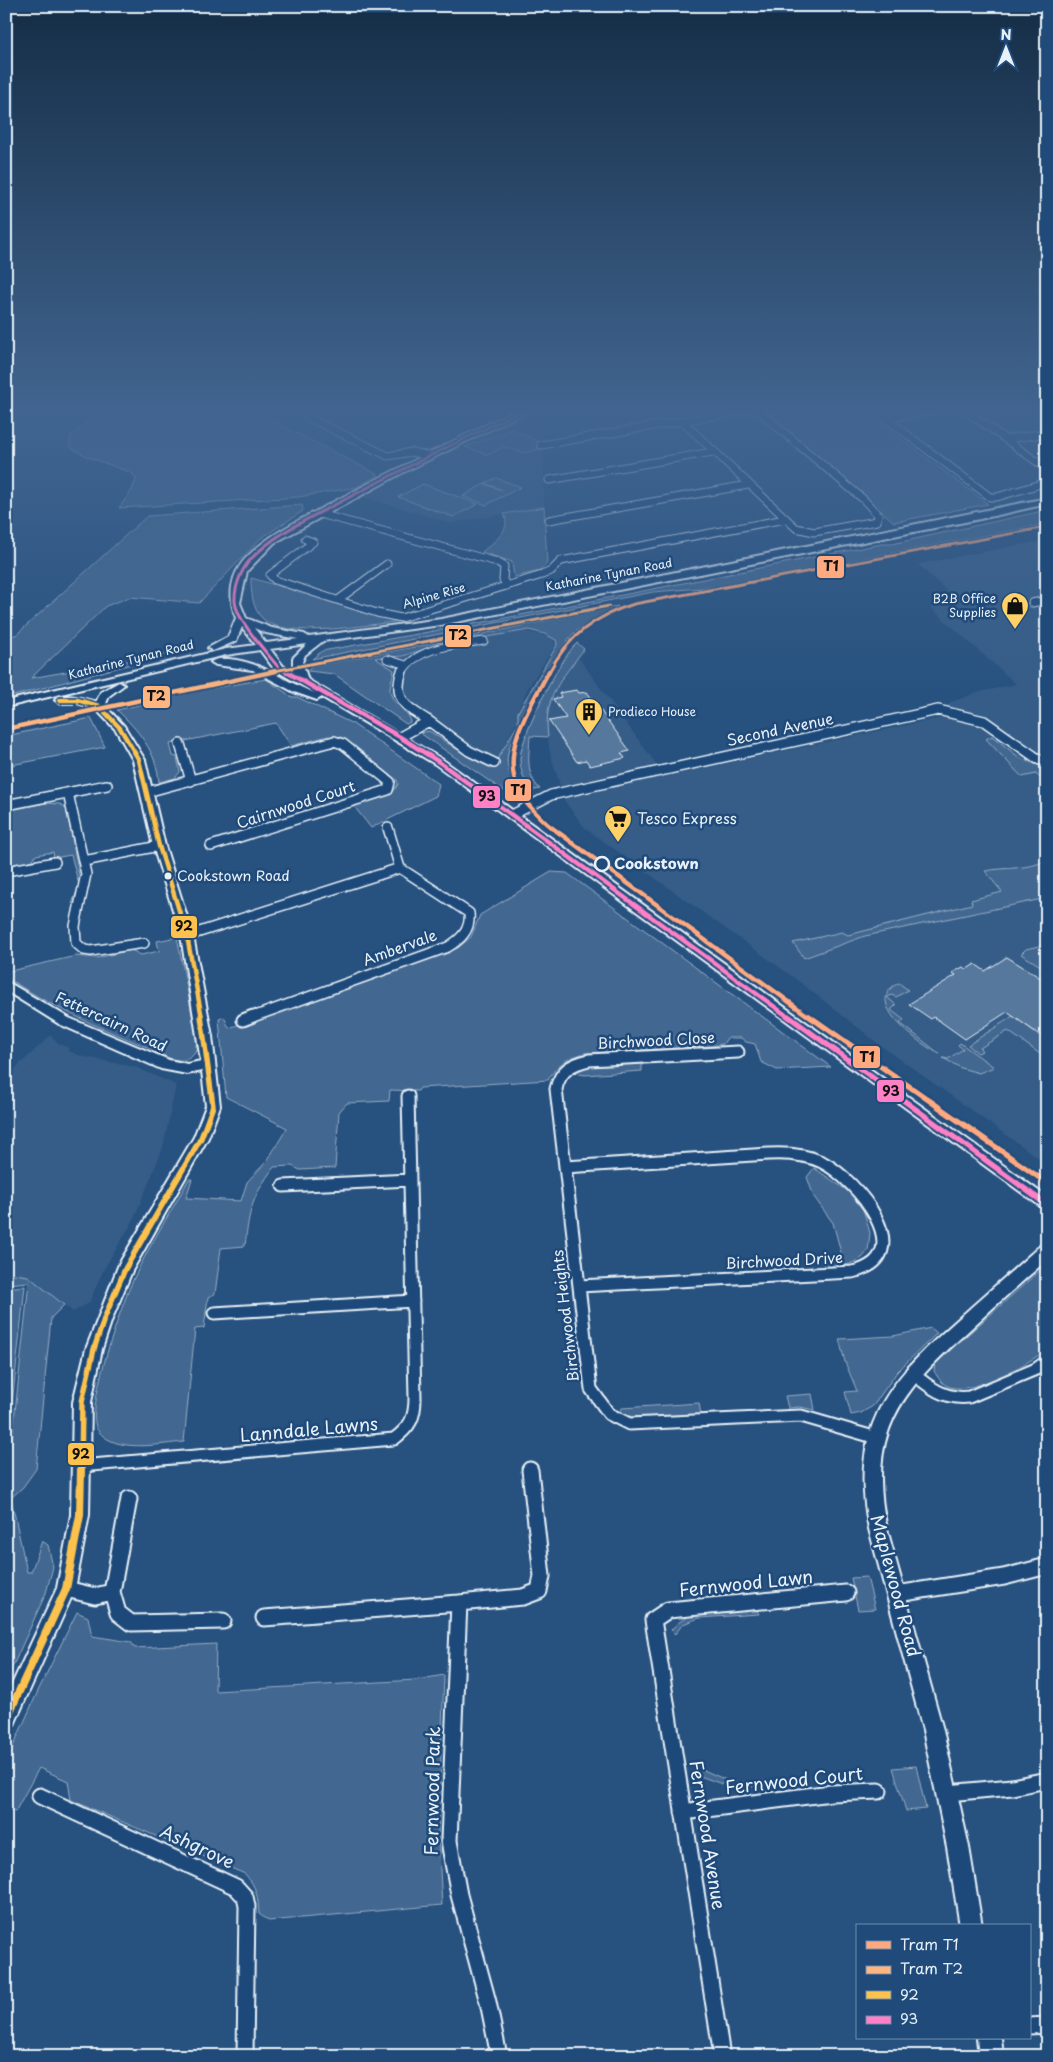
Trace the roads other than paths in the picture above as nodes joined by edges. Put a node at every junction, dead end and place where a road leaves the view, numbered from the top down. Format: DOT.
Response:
graph roads {
  1 [pos="338,504"];
  2 [pos="636,504"];
  3 [pos="769,504"];
  4 [pos="867,504"];
  5 [pos="1032,504"];
  6 [pos="320,514"];
  7 [pos="784,519"];
  8 [pos="549,520"];
  9 [pos="305,539"];
  10 [pos="387,564"];
  11 [pos="507,586"];
  12 [pos="338,600"];
  13 [pos="1047,600"];
  14 [pos="1032,603"];
  15 [pos="241,618"];
  16 [pos="322,639"];
  17 [pos="484,641"];
  18 [pos="262,648"];
  19 [pos="387,659"];
  20 [pos="216,662"];
  21 [pos="406,665"];
  22 [pos="117,681"];
  23 [pos="304,682"];
  24 [pos="60,700"];
  25 [pos="6,704"];
  26 [pos="341,705"];
  27 [pos="99,706"];
  28 [pos="6,714"];
  29 [pos="429,721"];
  30 [pos="400,736"];
  31 [pos="180,744"];
  32 [pos="1047,762"];
  33 [pos="494,763"];
  34 [pos="191,781"];
  35 [pos="107,785"];
  36 [pos="147,792"];
  37 [pos="68,793"];
  38 [pos="6,805"];
  39 [pos="512,815"];
  40 [pos="388,828"];
  41 [pos="159,846"];
  42 [pos="211,846"];
  43 [pos="84,861"];
  44 [pos="55,862"];
  45 [pos="400,868"];
  46 [pos="6,871"];
  47 [pos="187,936"];
  48 [pos="144,943"];
  49 [pos="6,985"];
  50 [pos="243,1020"];
  51 [pos="738,1052"];
  52 [pos="575,1063"];
  53 [pos="208,1065"];
  54 [pos="408,1096"];
  55 [pos="565,1167"];
  56 [pos="410,1180"];
  57 [pos="283,1186"];
  58 [pos="1047,1205"];
  59 [pos="1047,1250"];
  60 [pos="579,1286"];
  61 [pos="413,1301"];
  62 [pos="214,1313"];
  63 [pos="1047,1361"];
  64 [pos="911,1372"];
  65 [pos="877,1438"];
  66 [pos="80,1466"];
  67 [pos="530,1470"];
  68 [pos="129,1498"];
  69 [pos="1047,1566"];
  70 [pos="66,1589"];
  71 [pos="112,1592"];
  72 [pos="846,1593"];
  73 [pos="897,1594"];
  74 [pos="460,1604"];
  75 [pos="264,1618"];
  76 [pos="653,1620"];
  77 [pos="223,1621"];
  78 [pos="6,1720"];
  79 [pos="1047,1780"];
  80 [pos="879,1791"];
  81 [pos="948,1793"];
  82 [pos="40,1796"];
  83 [pos="683,1812"];
  84 [pos="971,1924"];
  85 [pos="1047,2025"];
  86 [pos="1030,2026"];
  87 [pos="989,2040"];
  88 [pos="245,2056"];
  89 [pos="499,2056"];
  90 [pos="722,2056"];
  91 [pos="991,2056"];
  1 -- 6 [label="street"];
  2 -- 8 [label="street"];
  3 -- 7 [label="street"];
  4 -- 7 [label="street"];
  5 -- 16 [label="street, Katharine Tynan Road"];
  6 -- 11 [label="street"];
  6 -- 15 [label="street"];
  7 -- 11 [label="street, Alpine Rise"];
  9 -- 12 [label="street, Alpine Rise"];
  10 -- 12 [label="street"];
  11 -- 12 [label="street, Alpine Rise"];
  13 -- 14 [label="street"];
  15 -- 16 [label="street"];
  15 -- 18 [label="street"];
  15 -- 22 [label="street"];
  16 -- 18 [label="main road, Katharine Tynan Road"];
  16 -- 23 [label="street"];
  17 -- 21 [label="street"];
  18 -- 20 [label="main road, Katharine Tynan Road"];
  18 -- 22 [label="street, Katharine Tynan Road"];
  18 -- 23 [label="street"];
  19 -- 21 [label="street"];
  20 -- 22 [label="street, Katharine Tynan Road"];
  20 -- 26 [label="street"];
  21 -- 29 [label="street"];
  22 -- 24 [label="street, Katharine Tynan Road"];
  22 -- 25 [label="street, Katharine Tynan Road"];
  22 -- 27 [label="street"];
  23 -- 26 [label="street"];
  24 -- 27 [label="street, Katharine Tynan Road"];
  24 -- 28 [label="street, Katharine Tynan Road"];
  26 -- 30 [label="street"];
  27 -- 36 [label="street"];
  29 -- 30 [label="street"];
  29 -- 33 [label="street"];
  30 -- 39 [label="street"];
  31 -- 34 [label="street"];
  32 -- 39 [label="street, Second Avenue"];
  34 -- 36 [label="street"];
  34 -- 42 [label="street, Cairnwood Court"];
  35 -- 37 [label="street"];
  36 -- 41 [label="street"];
  37 -- 38 [label="street"];
  37 -- 43 [label="street"];
  39 -- 58 [label="street"];
  40 -- 45 [label="street"];
  41 -- 43 [label="street"];
  41 -- 47 [label="street"];
  43 -- 48 [label="street"];
  44 -- 46 [label="street"];
  45 -- 47 [label="street"];
  45 -- 50 [label="street, Ambervale"];
  47 -- 53 [label="street"];
  49 -- 53 [label="street, Fettercairn Road"];
  51 -- 52 [label="street, Birchwood Close"];
  52 -- 55 [label="street, Birchwood Heights"];
  53 -- 66 [label="street"];
  54 -- 56 [label="street, Lanndale Lawns"];
  55 -- 60 [label="street, Birchwood Heights"];
  55 -- 60 [label="street, Birchwood Drive"];
  56 -- 57 [label="street"];
  56 -- 61 [label="street, Lanndale Lawns"];
  59 -- 64 [label="street, Maplewood Road"];
  60 -- 65 [label="street, Birchwood Heights"];
  61 -- 62 [label="street"];
  61 -- 66 [label="street, Lanndale Lawns"];
  63 -- 64 [label="street"];
  64 -- 65 [label="street, Maplewood Road"];
  65 -- 73 [label="street, Maplewood Road"];
  66 -- 70 [label="street"];
  67 -- 74 [label="street"];
  68 -- 71 [label="street"];
  69 -- 73 [label="street"];
  70 -- 71 [label="street"];
  70 -- 78 [label="street"];
  71 -- 77 [label="street"];
  72 -- 76 [label="street, Fernwood Lawn"];
  73 -- 81 [label="street, Maplewood Road"];
  74 -- 75 [label="street"];
  74 -- 89 [label="street, Fernwood Park"];
  76 -- 83 [label="street, Fernwood Avenue"];
  79 -- 81 [label="street"];
  80 -- 83 [label="street, Fernwood Court"];
  81 -- 84 [label="street, Maplewood Road"];
  82 -- 88 [label="street, Ashgrove"];
  83 -- 90 [label="street, Fernwood Avenue"];
  85 -- 86 [label="street"];
  87 -- 91 [label="street"];
}
